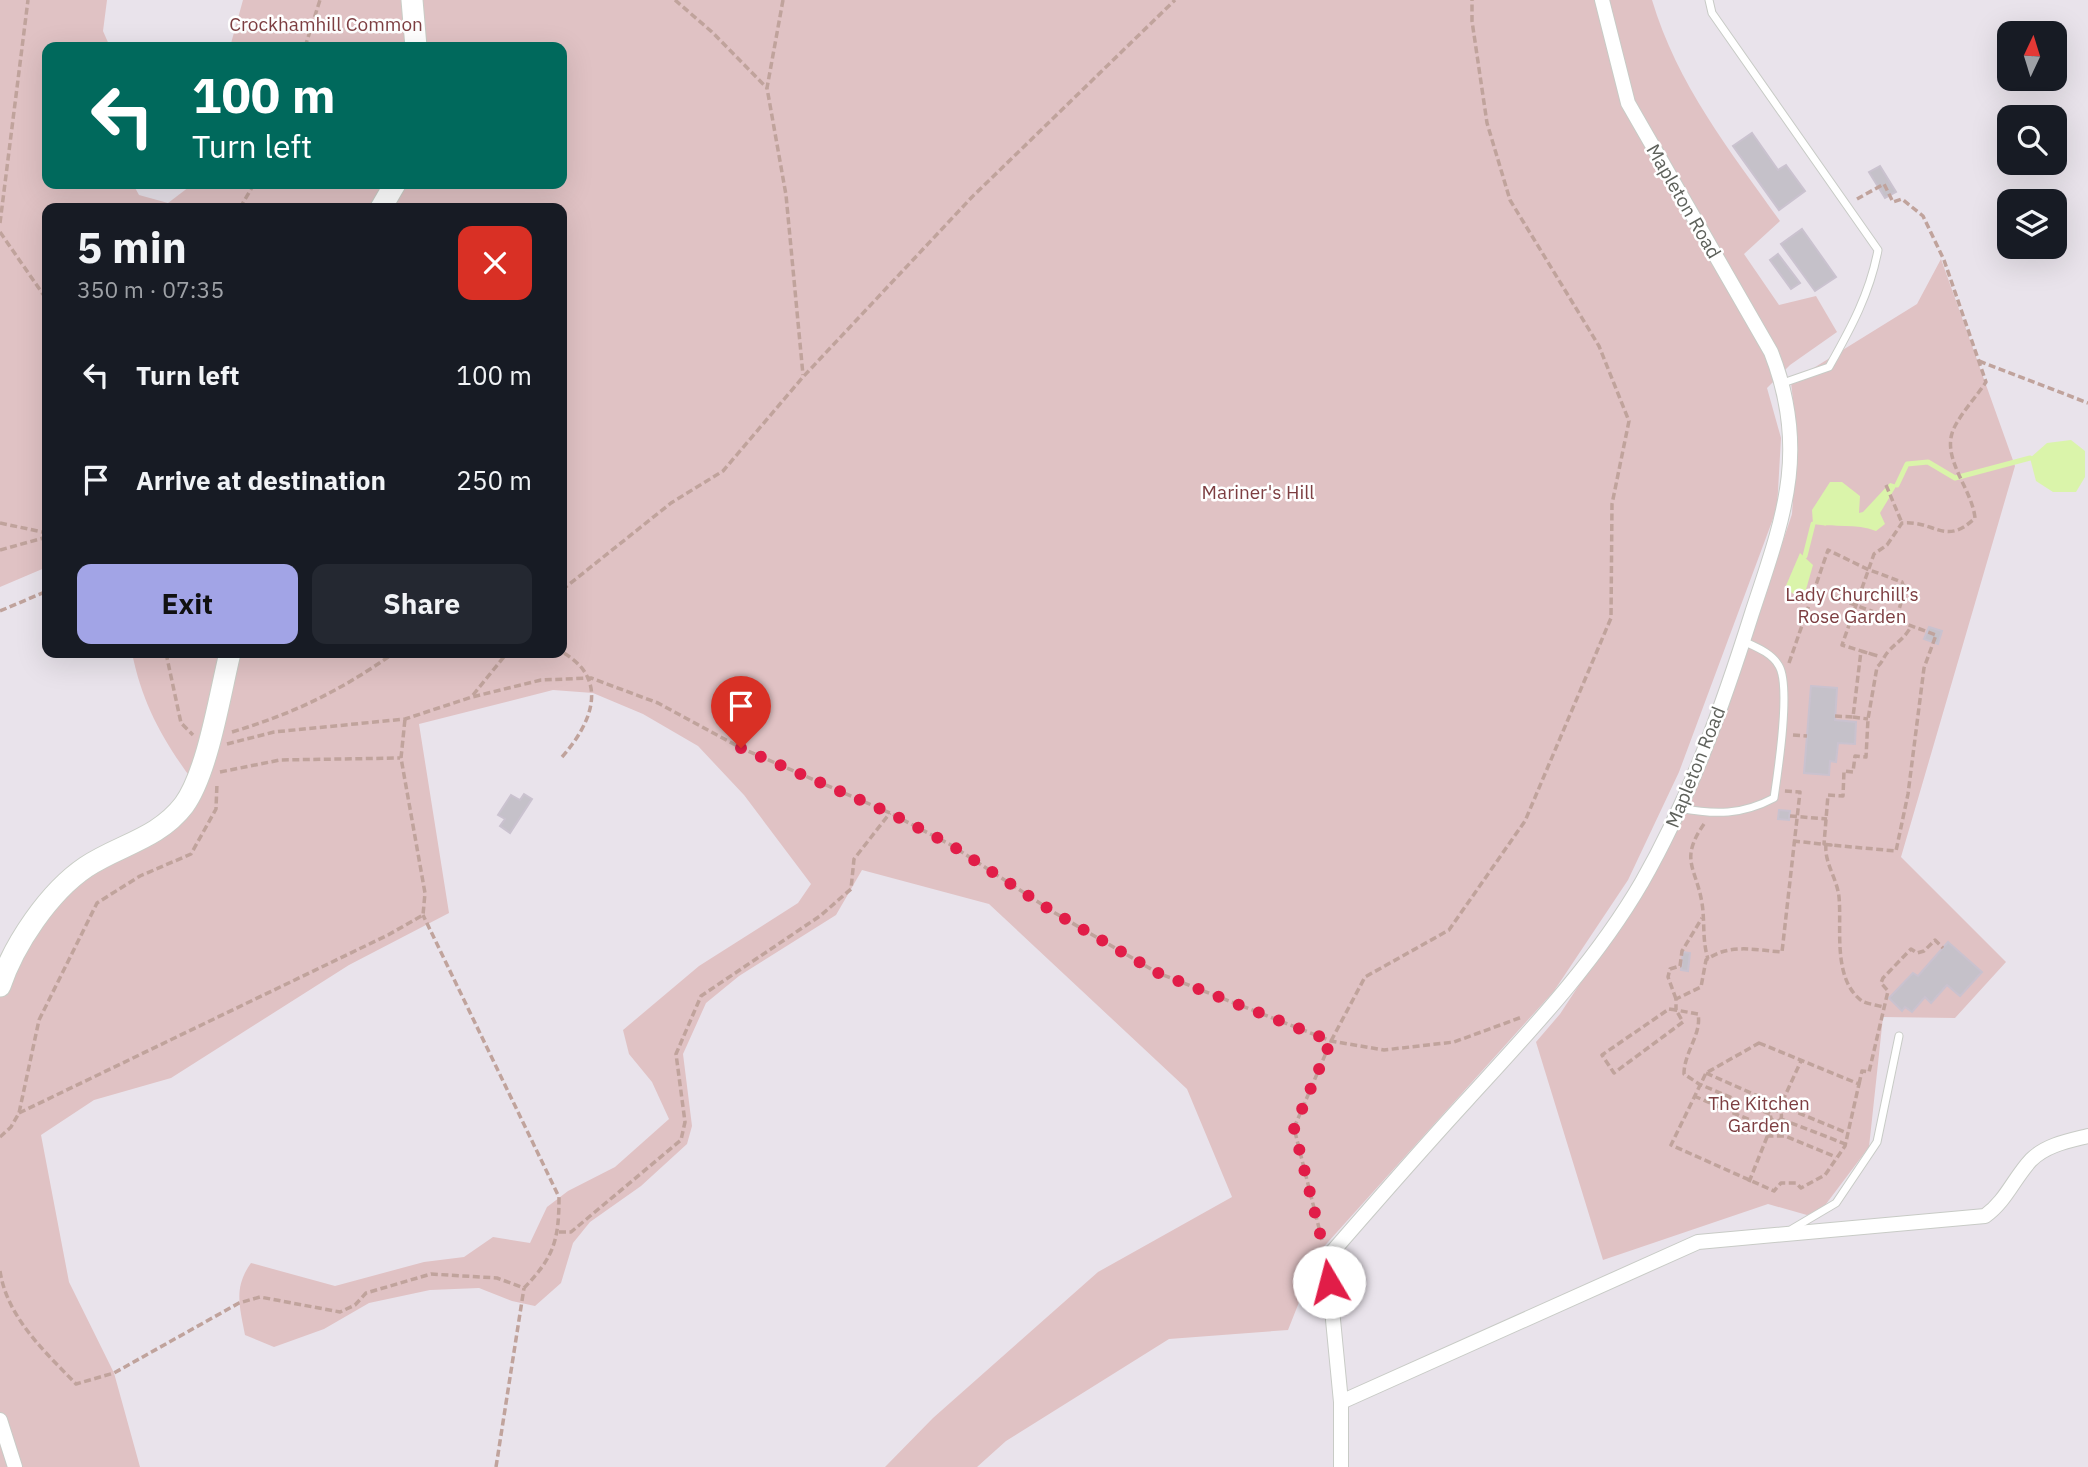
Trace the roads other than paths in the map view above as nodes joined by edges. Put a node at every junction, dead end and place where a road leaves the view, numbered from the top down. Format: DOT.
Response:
graph roads {
  1 [pos="412,0"];
  2 [pos="1602,0"];
  3 [pos="1709,0"];
  4 [pos="416,42"];
  5 [pos="1783,383"];
  6 [pos="1743,641"];
  7 [pos="229,658"];
  8 [pos="1680,808"];
  9 [pos="2,975"];
  10 [pos="1899,1036"];
  11 [pos="2088,1136"];
  12 [pos="1785,1233"];
  13 [pos="1341,1402"];
  14 [pos="0,1420"];
  15 [pos="15,1467"];
  16 [pos="1341,1467"];
  1 -- 4 [label="main road"];
  2 -- 5 [label="street, Mapleton Road"];
  3 -- 5 [label="lane"];
  5 -- 6 [label="street, Mapleton Road"];
  6 -- 8 [label="street, Mapleton Road"];
  6 -- 8 [label="lane"];
  7 -- 9 [label="main road"];
  8 -- 13 [label="street, Mapleton Road"];
  10 -- 12 [label="lane"];
  11 -- 12 [label="street"];
  12 -- 13 [label="street"];
  13 -- 16 [label="street"];
  14 -- 15 [label="street"];
}
